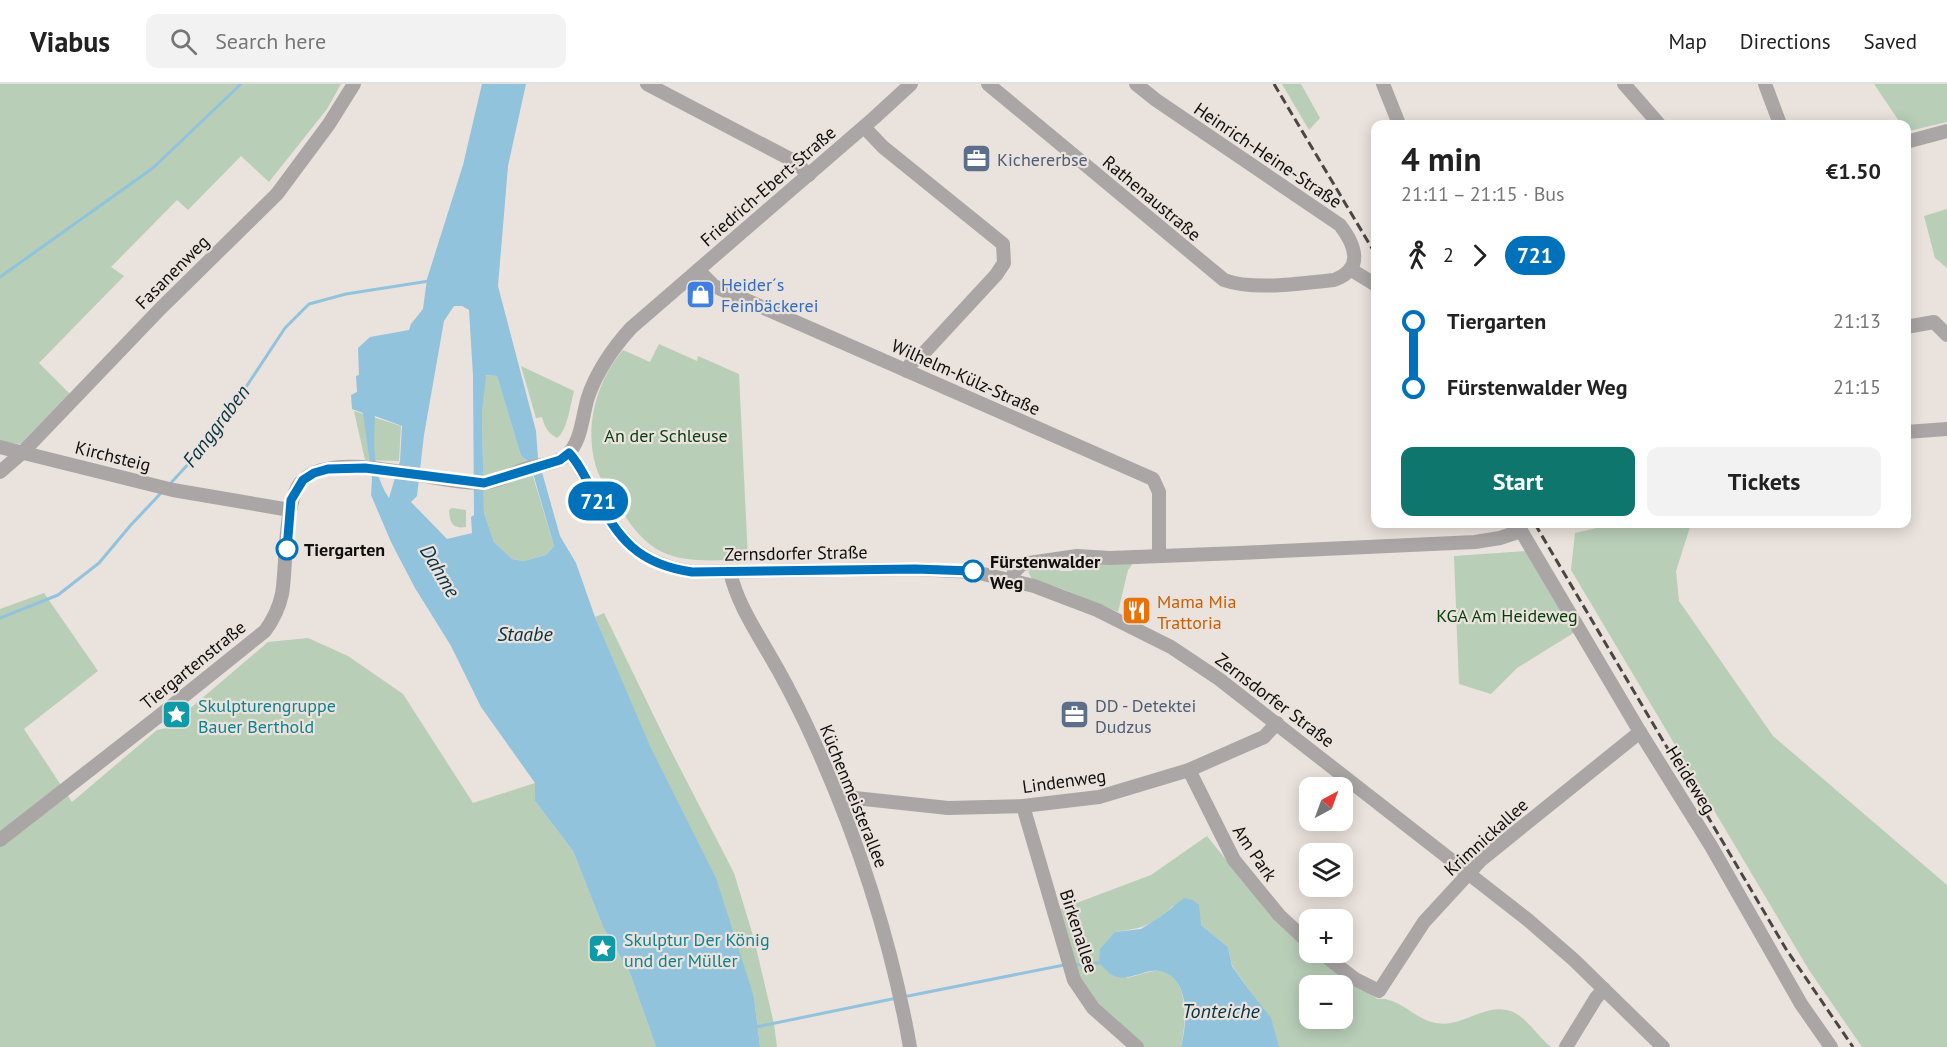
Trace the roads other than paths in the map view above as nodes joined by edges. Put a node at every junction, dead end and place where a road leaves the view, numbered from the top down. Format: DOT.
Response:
graph roads {
  1 [pos="354,84"];
  2 [pos="648,84"];
  3 [pos="911,84"];
  4 [pos="988,84"];
  5 [pos="1136,84"];
  6 [pos="1383,84"];
  7 [pos="1624,84"];
  8 [pos="1765,84"];
  9 [pos="1397,120"];
  10 [pos="1656,120"];
  11 [pos="1778,120"];
  12 [pos="864,127"];
  13 [pos="1947,131"];
  14 [pos="1911,141"];
  15 [pos="809,175"];
  16 [pos="1350,269"];
  17 [pos="698,270"];
  18 [pos="1371,282"];
  19 [pos="1911,326"];
  20 [pos="1947,335"];
  21 [pos="907,371"];
  22 [pos="1947,429"];
  23 [pos="1911,432"];
  24 [pos="0,447"];
  25 [pos="22,453"];
  26 [pos="569,453"];
  27 [pos="0,472"];
  28 [pos="290,510"];
  29 [pos="1517,528"];
  30 [pos="1520,528"];
  31 [pos="1160,556"];
  32 [pos="730,572"];
  33 [pos="1013,580"];
  34 [pos="1277,723"];
  35 [pos="1640,732"];
  36 [pos="1189,770"];
  37 [pos="840,800"];
  38 [pos="1023,806"];
  39 [pos="0,840"];
  40 [pos="1469,872"];
  41 [pos="1299,934"];
  42 [pos="1334,963"];
  43 [pos="1605,989"];
  44 [pos="1133,1046"];
  45 [pos="909,1047"];
  46 [pos="1566,1047"];
  47 [pos="1663,1047"];
  48 [pos="1831,1047"];
  1 -- 25 [label="street, Fasanenweg"];
  2 -- 15 [label="street"];
  3 -- 12 [label="street, Friedrich-Ebert-Straße"];
  4 -- 16 [label="street, Rathenaustraße"];
  5 -- 16 [label="street, Heinrich-Heine-Straße"];
  6 -- 9 [label="street"];
  7 -- 10 [label="street"];
  8 -- 11 [label="street"];
  12 -- 15 [label="street, Friedrich-Ebert-Straße"];
  12 -- 21 [label="street"];
  13 -- 14 [label="street"];
  15 -- 17 [label="street, Friedrich-Ebert-Straße"];
  16 -- 18 [label="street"];
  17 -- 21 [label="street, Wilhelm-Külz-Straße"];
  17 -- 26 [label="street, Friedrich-Ebert-Straße"];
  19 -- 20 [label="street"];
  21 -- 31 [label="street, Wilhelm-Külz-Straße"];
  22 -- 23 [label="street"];
  24 -- 25 [label="street, Kirchsteig"];
  25 -- 27 [label="street, Fasanenweg"];
  25 -- 28 [label="street, Kirchsteig"];
  26 -- 28 [label="street, Tiergartenstraße"];
  26 -- 32 [label="street, Zernsdorfer Straße"];
  28 -- 39 [label="street, Tiergartenstraße"];
  29 -- 31 [label="street"];
  30 -- 35 [label="street, Heideweg"];
  31 -- 33 [label="street"];
  32 -- 33 [label="street, Zernsdorfer Straße"];
  32 -- 37 [label="street, Küchenmeisterallee"];
  33 -- 34 [label="street, Zernsdorfer Straße"];
  34 -- 36 [label="street, Lindenweg"];
  34 -- 40 [label="street, Zernsdorfer Straße"];
  35 -- 40 [label="street, Krimnickallee"];
  35 -- 48 [label="street, Heideweg"];
  36 -- 38 [label="street, Lindenweg"];
  36 -- 41 [label="street, Am Park"];
  37 -- 38 [label="street, Lindenweg"];
  37 -- 45 [label="street, Küchenmeisterallee"];
  38 -- 44 [label="street, Birkenallee"];
  40 -- 42 [label="street, Krimnickallee"];
  40 -- 43 [label="street, Zernsdorfer Straße"];
  43 -- 46 [label="street"];
  43 -- 47 [label="street, Zernsdorfer Straße"];
}
